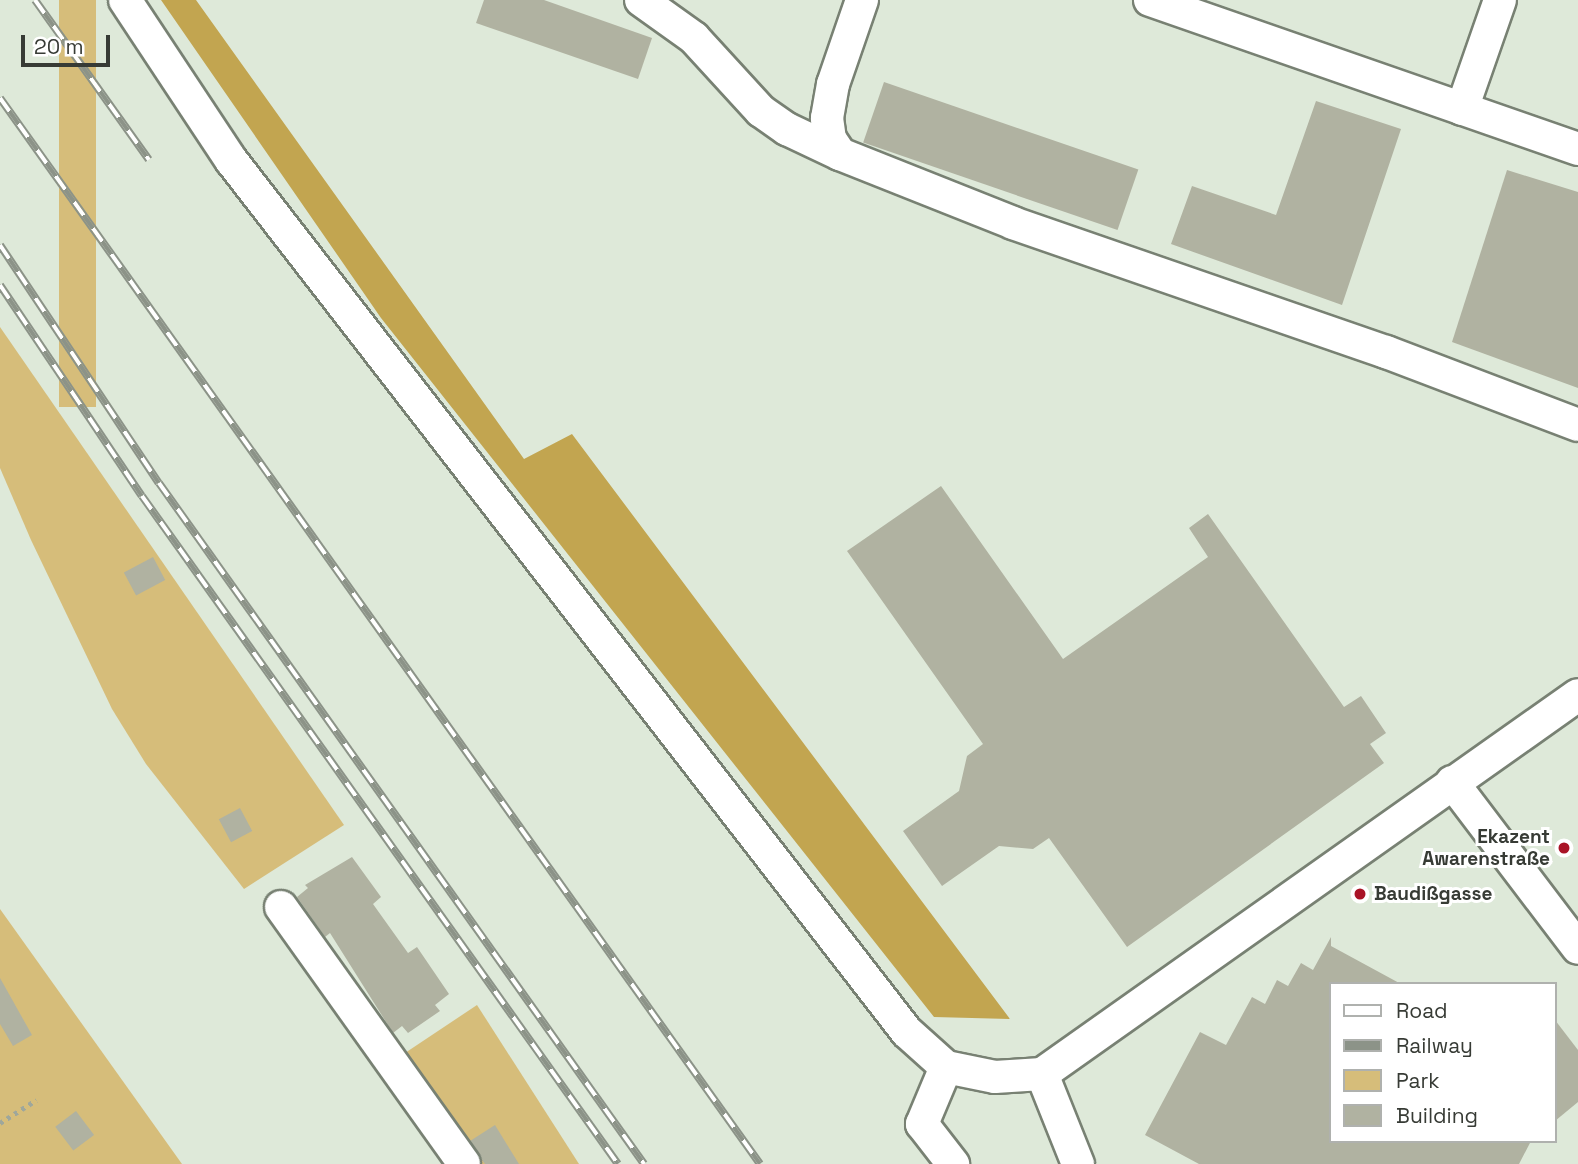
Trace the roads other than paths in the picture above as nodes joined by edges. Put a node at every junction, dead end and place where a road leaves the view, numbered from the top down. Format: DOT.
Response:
graph roads {
  1 [pos="125,0"];
  2 [pos="641,0"];
  3 [pos="862,0"];
  4 [pos="1150,0"];
  5 [pos="1500,0"];
  6 [pos="1462,109"];
  7 [pos="1578,149"];
  8 [pos="840,154"];
  9 [pos="1578,425"];
  10 [pos="1578,695"];
  11 [pos="1452,782"];
  12 [pos="281,906"];
  13 [pos="1578,948"];
  14 [pos="946,1066"];
  15 [pos="1042,1074"];
  16 [pos="464,1164"];
  17 [pos="953,1164"];
  18 [pos="1078,1164"];
  1 -- 14 [label="street"];
  2 -- 8 [label="street"];
  3 -- 8 [label="street"];
  4 -- 6 [label="street"];
  5 -- 6 [label="street"];
  6 -- 7 [label="street"];
  8 -- 9 [label="street"];
  10 -- 11 [label="street"];
  11 -- 13 [label="street"];
  11 -- 15 [label="street"];
  12 -- 16 [label="street"];
  14 -- 15 [label="street"];
  14 -- 17 [label="street"];
  15 -- 18 [label="street"];
}
